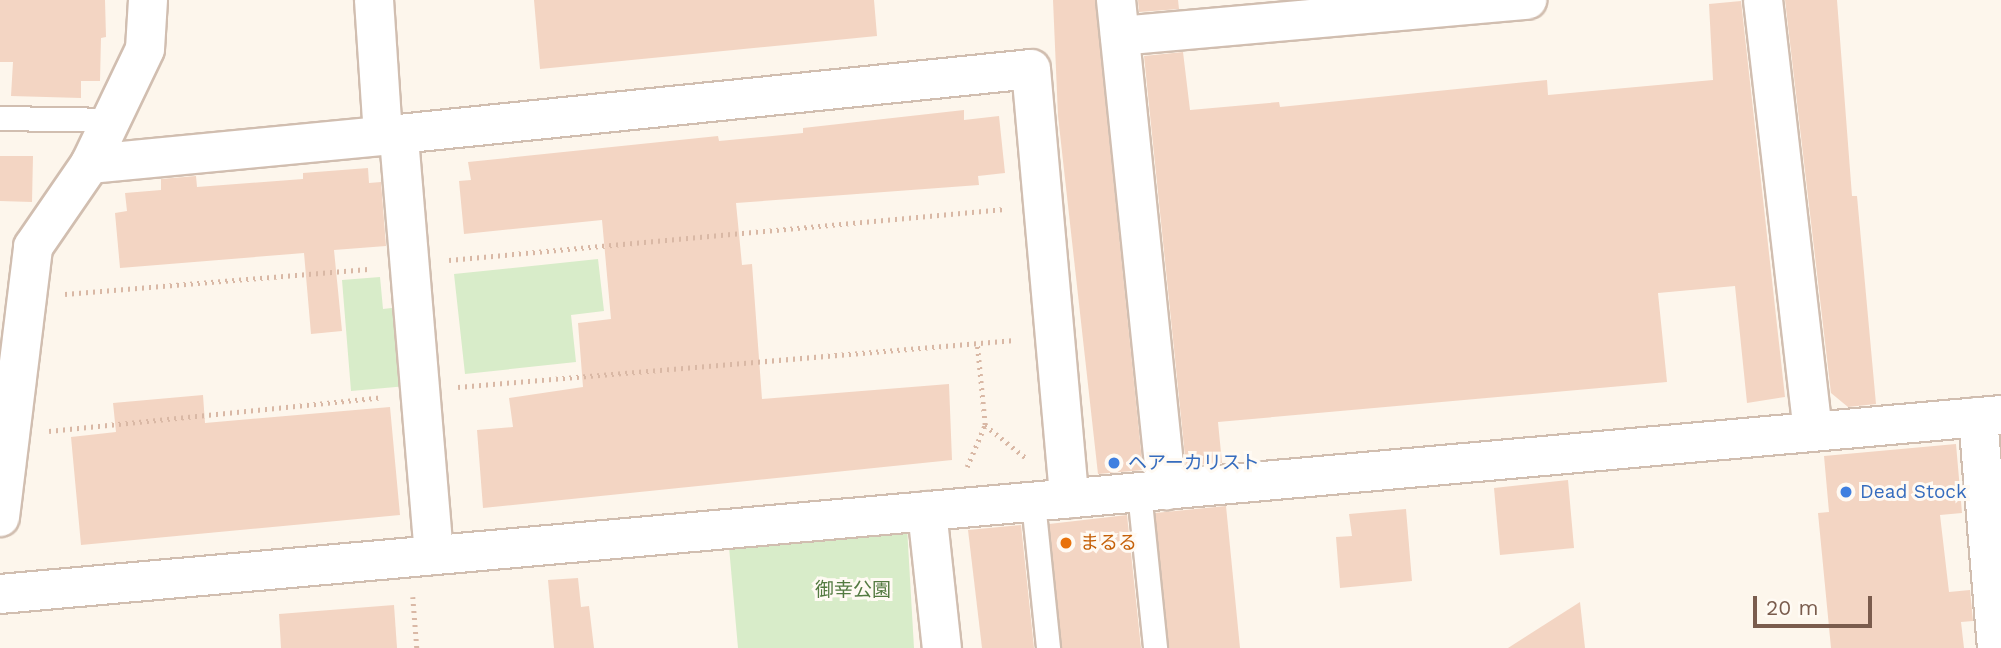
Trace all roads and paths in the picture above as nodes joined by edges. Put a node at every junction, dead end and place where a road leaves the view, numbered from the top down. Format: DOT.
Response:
graph roads {
  1 [pos="148,0"];
  2 [pos="374,0"];
  3 [pos="1516,0"];
  4 [pos="1763,0"];
  5 [pos="1375,7"];
  6 [pos="1241,13"];
  7 [pos="1118,18"];
  8 [pos="0,118"];
  9 [pos="111,120"];
  10 [pos="391,134"];
  11 [pos="90,164"];
  12 [pos="1012,208"];
  13 [pos="427,263"];
  14 [pos="60,295"];
  15 [pos="1025,339"];
  16 [pos="977,343"];
  17 [pos="439,390"];
  18 [pos="1989,416"];
  19 [pos="985,425"];
  20 [pos="1813,431"];
  21 [pos="44,432"];
  22 [pos="953,470"];
  23 [pos="1047,489"];
  24 [pos="1153,491"];
  25 [pos="927,511"];
  26 [pos="0,517"];
  27 [pos="423,569"];
  28 [pos="0,594"];
  29 [pos="417,648"];
  30 [pos="942,648"];
  31 [pos="1048,648"];
  32 [pos="1155,648"];
  33 [pos="1997,648"];
  1 -- 9 [label="street"];
  2 -- 10 [label="street"];
  3 -- 5 [label="street"];
  4 -- 20 [label="street"];
  5 -- 6 [label="street"];
  6 -- 7 [label="street"];
  7 -- 24 [label="street"];
  8 -- 9 [label="lane"];
  9 -- 11 [label="street"];
  10 -- 11 [label="street"];
  10 -- 13 [label="street"];
  10 -- 23 [label="street"];
  11 -- 26 [label="street"];
  12 -- 13 [label="path"];
  13 -- 14 [label="path"];
  13 -- 17 [label="street"];
  15 -- 16 [label="path"];
  16 -- 17 [label="path"];
  16 -- 19 [label="path"];
  17 -- 21 [label="path"];
  17 -- 27 [label="street"];
  18 -- 20 [label="street"];
  18 -- 33 [label="street"];
  19 -- 22 [label="path"];
  19 -- 23 [label="path"];
  20 -- 24 [label="street"];
  23 -- 24 [label="street"];
  23 -- 25 [label="street"];
  23 -- 31 [label="lane"];
  24 -- 32 [label="lane"];
  25 -- 27 [label="street"];
  25 -- 30 [label="street"];
  27 -- 28 [label="street"];
  27 -- 29 [label="path"];
}
